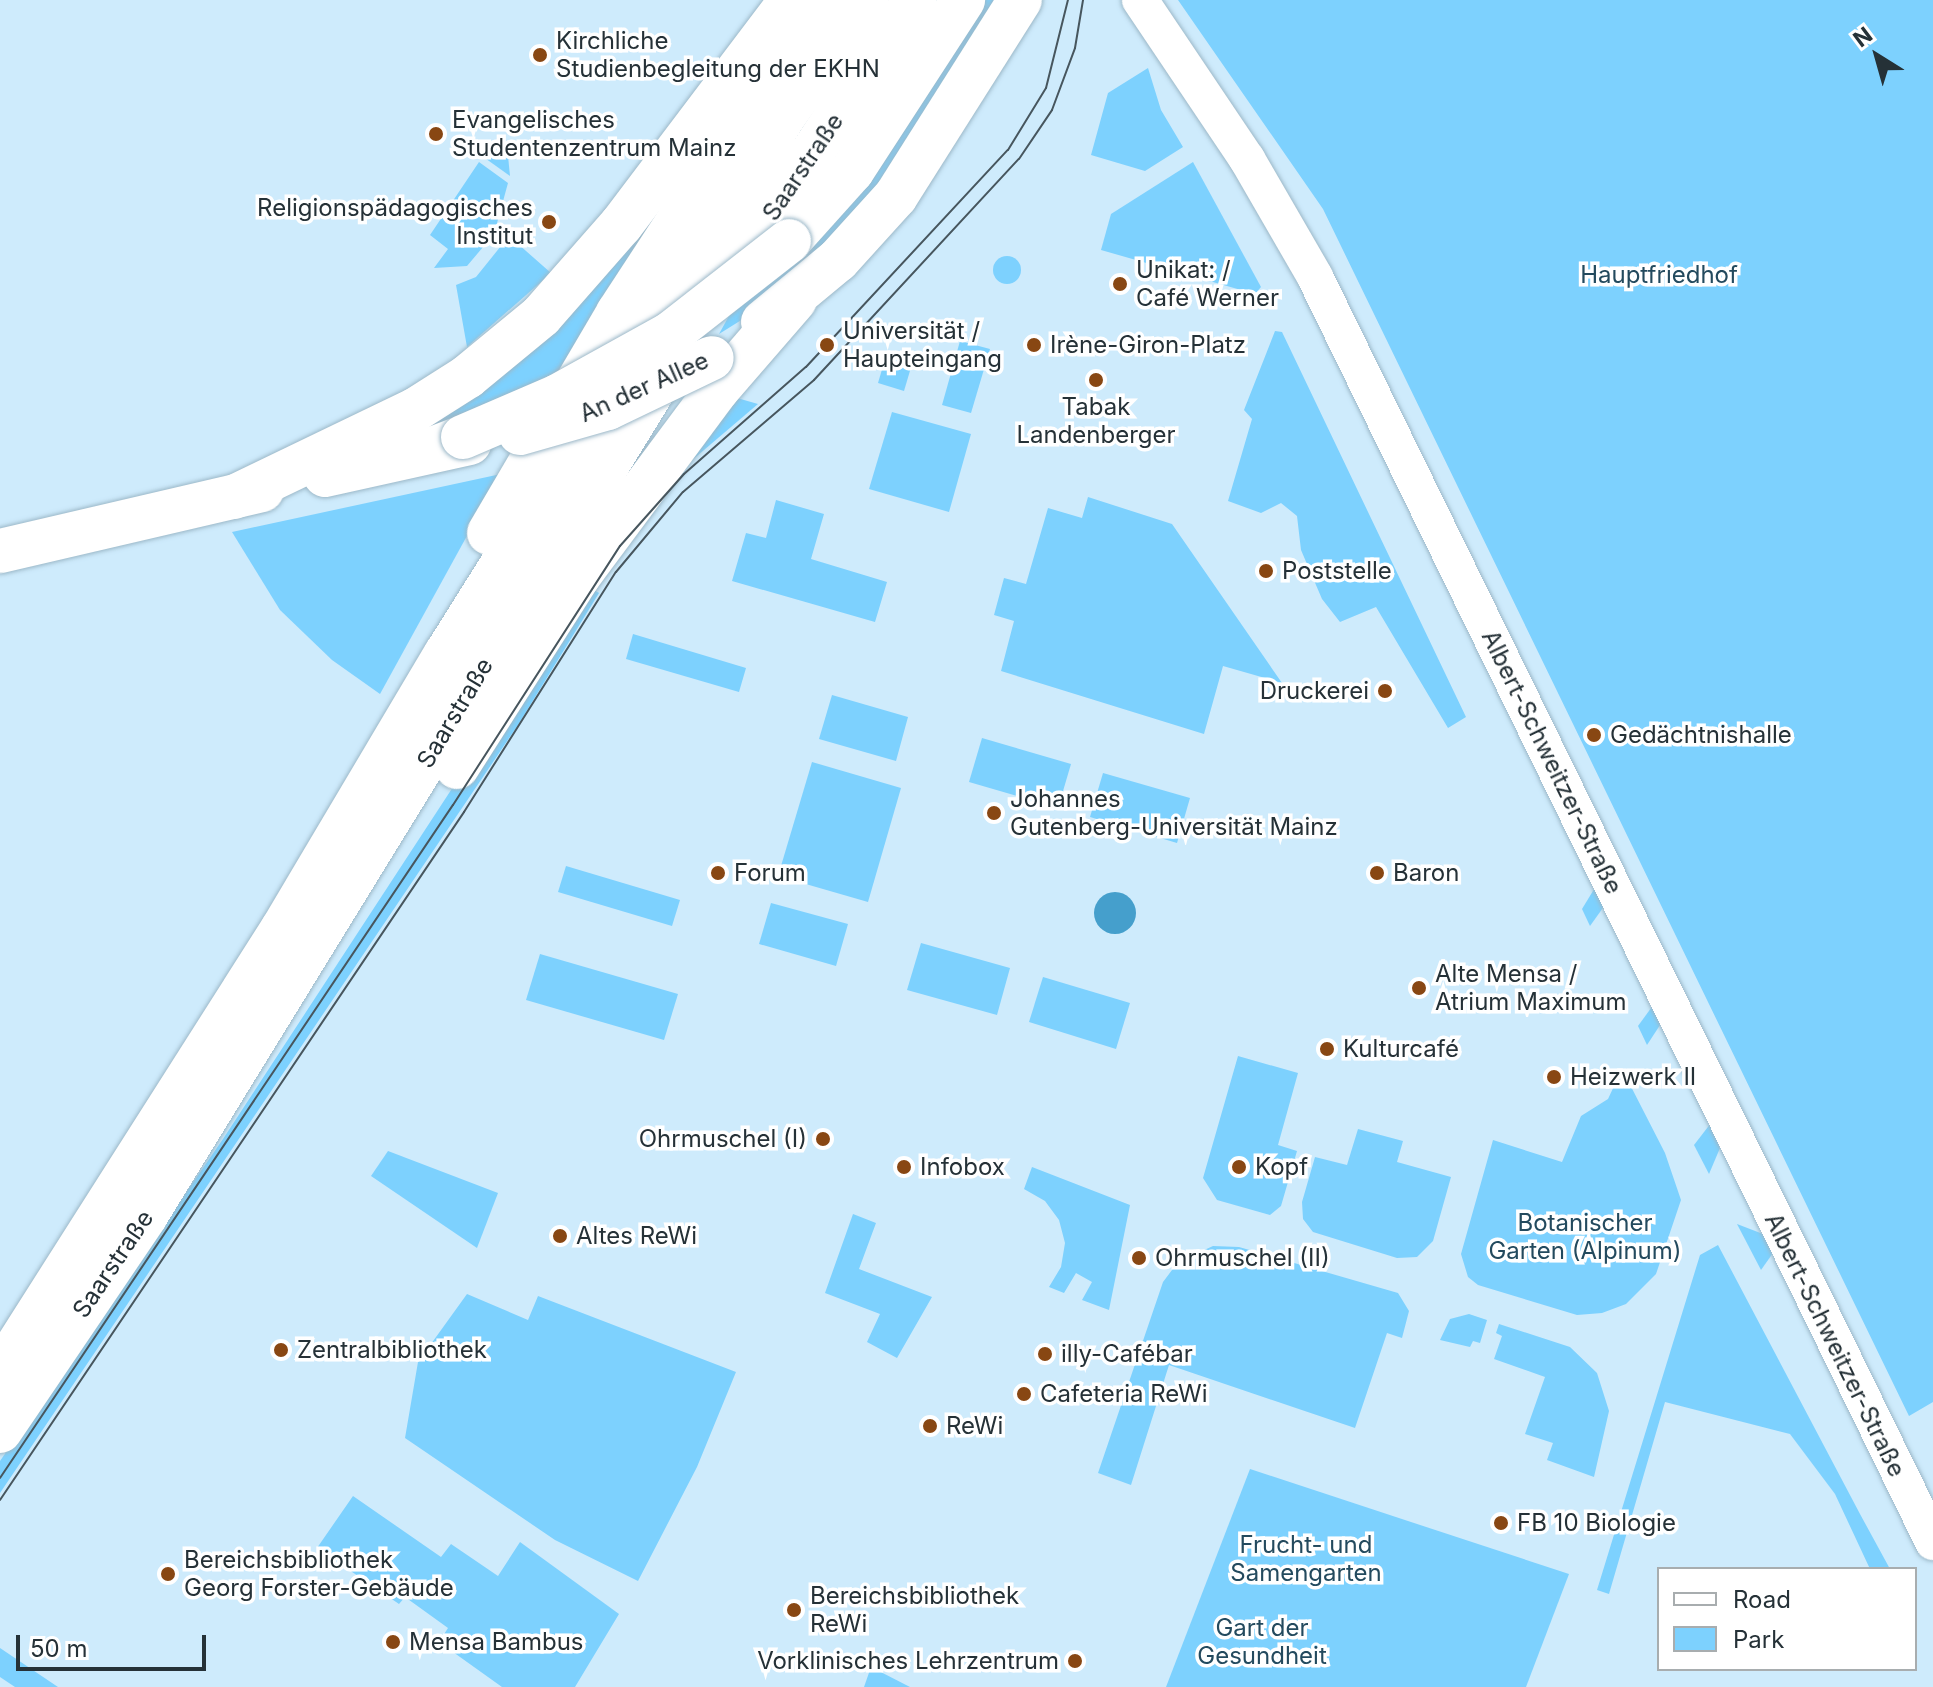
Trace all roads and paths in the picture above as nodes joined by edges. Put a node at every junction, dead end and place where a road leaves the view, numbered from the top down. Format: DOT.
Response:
graph roads {
  1 [pos="791,0"];
  2 [pos="823,0"];
  3 [pos="867,0"];
  4 [pos="915,0"];
  5 [pos="963,0"];
  6 [pos="1020,0"];
  7 [pos="1140,0"];
  8 [pos="795,300"];
  9 [pos="451,444"];
  10 [pos="234,497"];
  11 [pos="0,551"];
  12 [pos="446,654"];
  13 [pos="267,1021"];
  14 [pos="0,1373"];
  15 [pos="0,1431"];
  16 [pos="1933,1542"];
  1 -- 10 [label="main road"];
  2 -- 12 [label="main road"];
  3 -- 12 [label="main road, Saarstraße"];
  4 -- 13 [label="main road, Saarstraße"];
  5 -- 9 [label="main road, bridge"];
  6 -- 8 [label="main road"];
  7 -- 16 [label="street, Albert-Schweitzer-Straße"];
  8 -- 9 [label="main road, An der Allee, bridge"];
  8 -- 13 [label="main road"];
  9 -- 10 [label="main road"];
  10 -- 11 [label="main road"];
  12 -- 14 [label="main road, Saarstraße"];
  13 -- 15 [label="main road, Saarstraße"];
}
